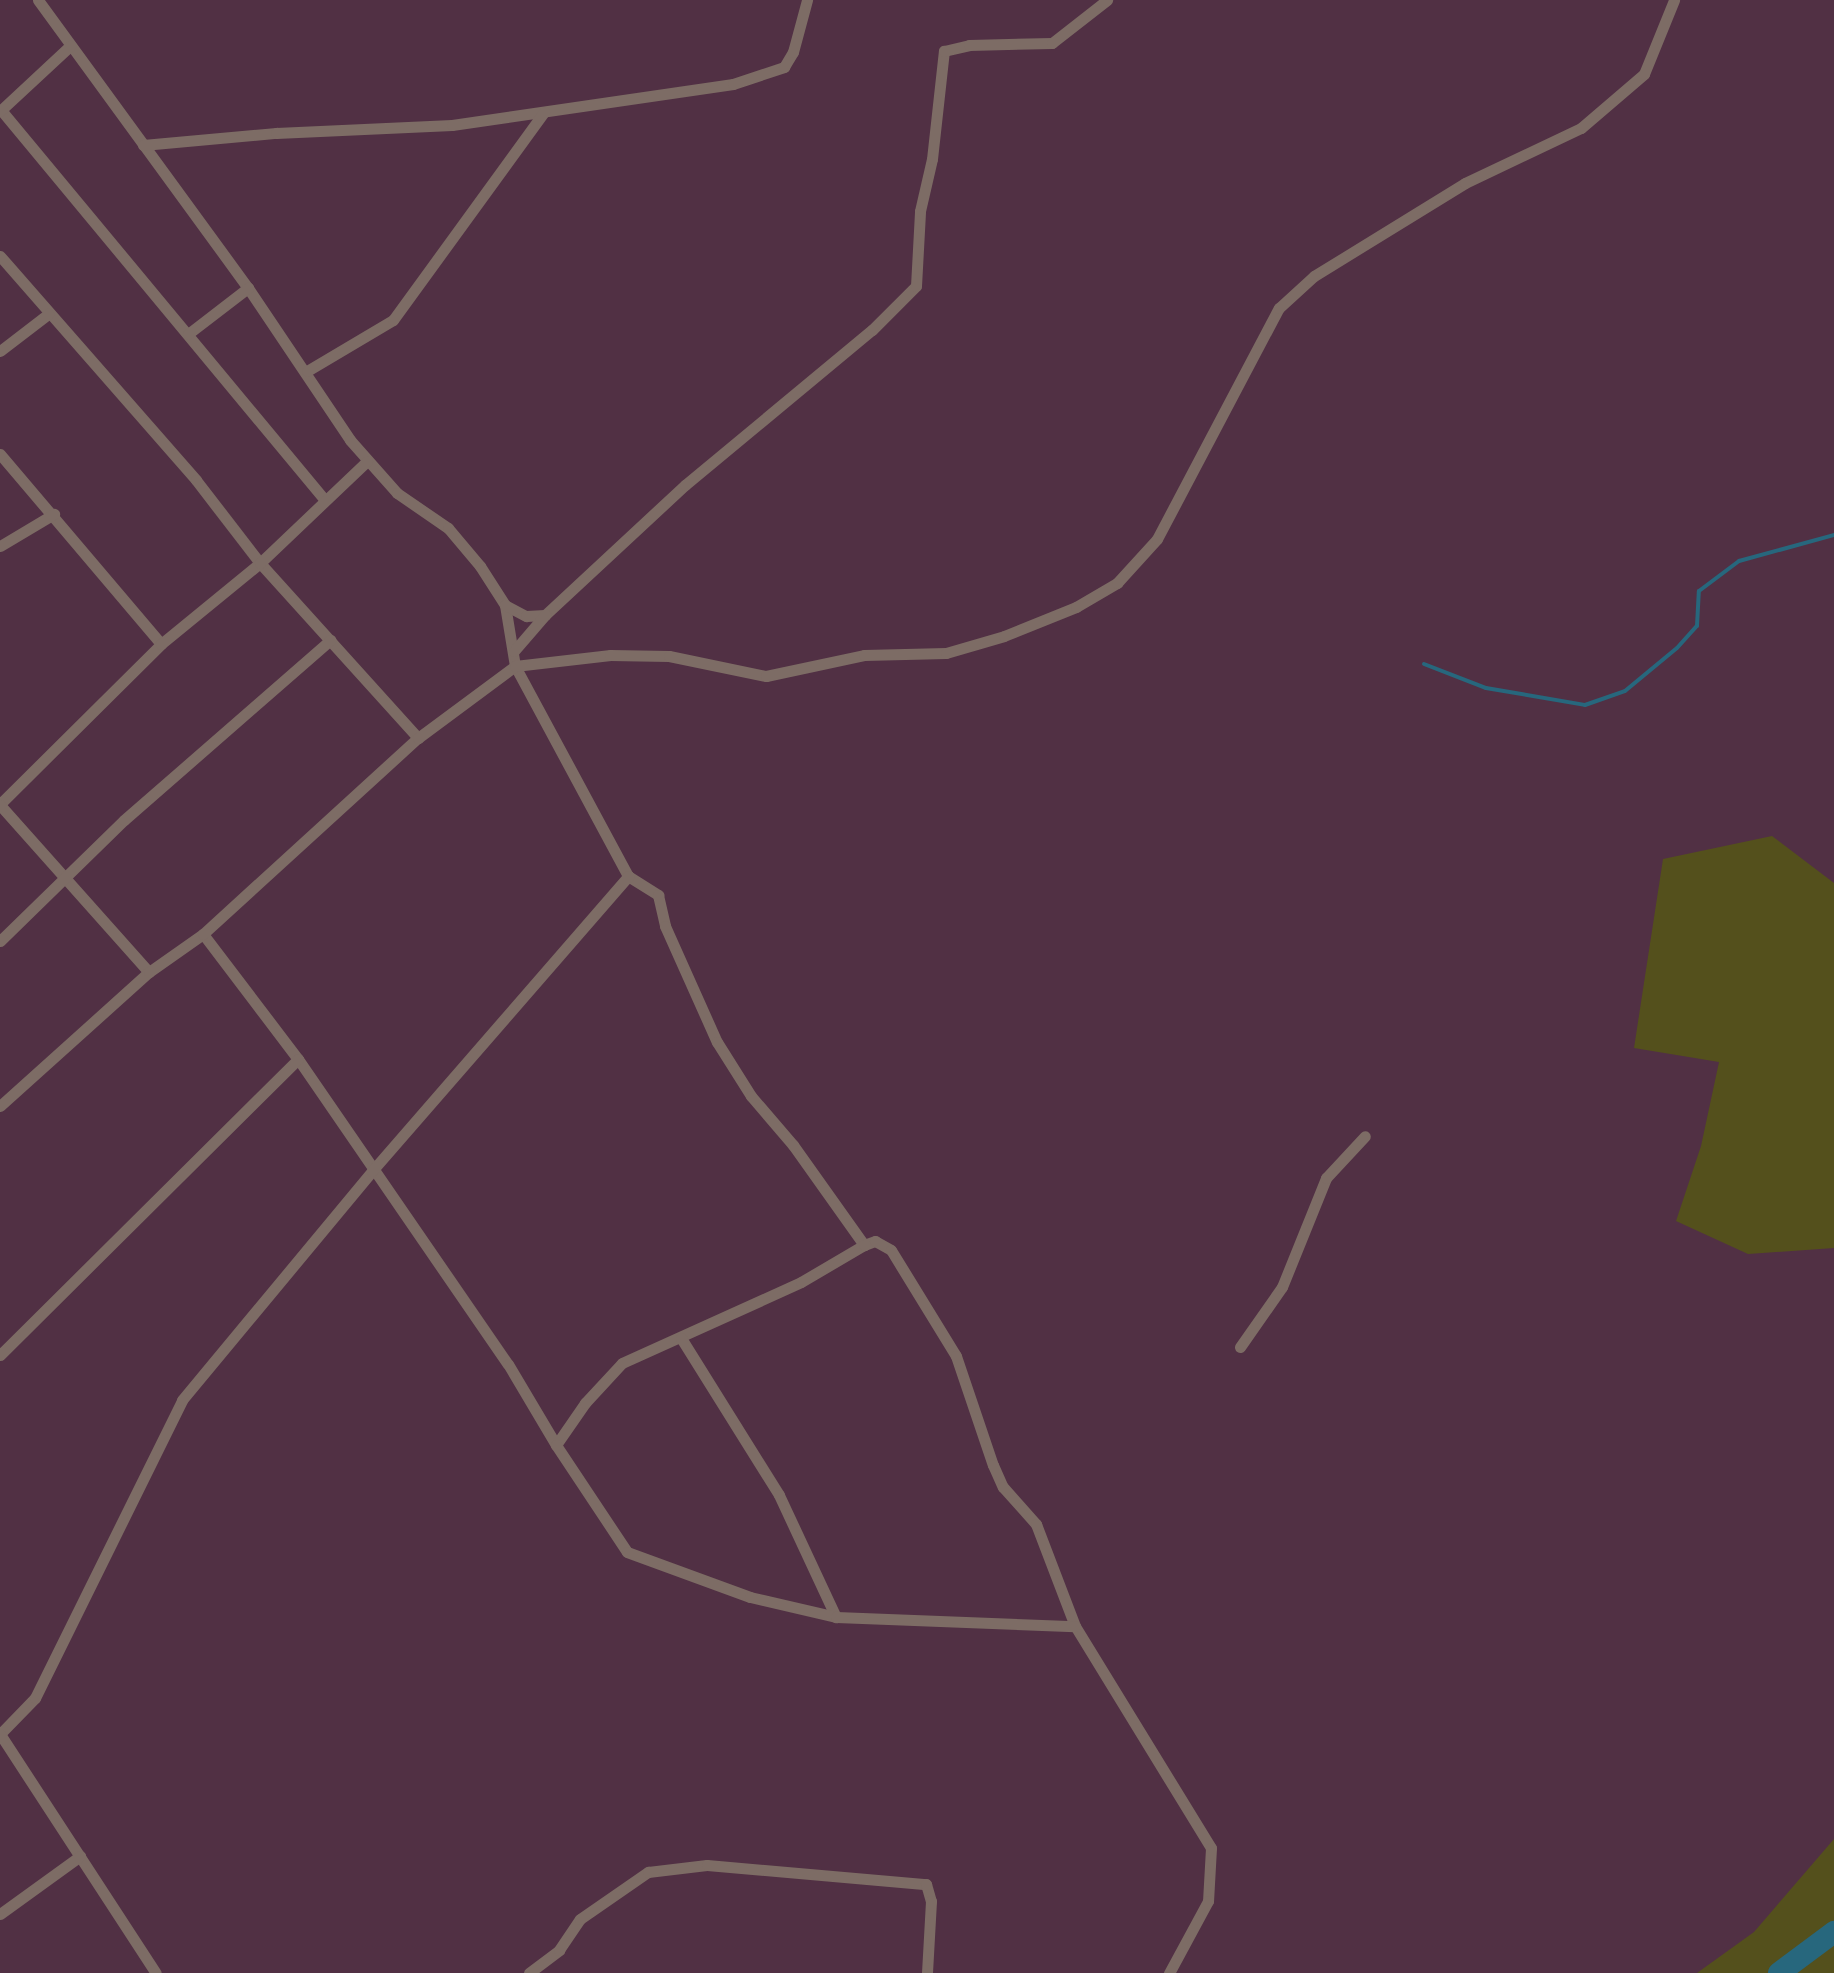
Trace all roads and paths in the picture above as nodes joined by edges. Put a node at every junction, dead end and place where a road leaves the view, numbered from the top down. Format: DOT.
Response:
graph roads {
  1 [pos="38,0"];
  2 [pos="807,0"];
  3 [pos="1108,0"];
  4 [pos="1674,0"];
  5 [pos="70,46"];
  6 [pos="1,110"];
  7 [pos="544,112"];
  8 [pos="142,145"];
  9 [pos="0,256"];
  10 [pos="248,288"];
  11 [pos="48,314"];
  12 [pos="188,334"];
  13 [pos="0,350"];
  14 [pos="307,371"];
  15 [pos="0,454"];
  16 [pos="368,461"];
  17 [pos="324,499"];
  18 [pos="54,514"];
  19 [pos="0,546"];
  20 [pos="260,563"];
  21 [pos="505,605"];
  22 [pos="545,615"];
  23 [pos="330,640"];
  24 [pos="160,644"];
  25 [pos="514,651"];
  26 [pos="516,666"];
  27 [pos="418,738"];
  28 [pos="0,804"];
  29 [pos="628,876"];
  30 [pos="64,877"];
  31 [pos="203,934"];
  32 [pos="0,941"];
  33 [pos="149,972"];
  34 [pos="298,1059"];
  35 [pos="0,1106"];
  36 [pos="1365,1136"];
  37 [pos="372,1171"];
  38 [pos="864,1245"];
  39 [pos="681,1338"];
  40 [pos="1240,1347"];
  41 [pos="0,1354"];
  42 [pos="556,1445"];
  43 [pos="836,1617"];
  44 [pos="1076,1626"];
  45 [pos="0,1734"];
  46 [pos="80,1856"];
  47 [pos="0,1914"];
  48 [pos="156,1973"];
  49 [pos="529,1973"];
  50 [pos="927,1973"];
  51 [pos="1170,1973"];
  1 -- 5 [label="street"];
  2 -- 7 [label="street"];
  3 -- 22 [label="street"];
  4 -- 26 [label="street"];
  5 -- 6 [label="street"];
  5 -- 8 [label="street"];
  6 -- 12 [label="street"];
  7 -- 8 [label="street"];
  7 -- 14 [label="street"];
  8 -- 10 [label="street"];
  9 -- 11 [label="street"];
  10 -- 12 [label="street"];
  10 -- 14 [label="street"];
  11 -- 13 [label="street"];
  11 -- 20 [label="street"];
  12 -- 17 [label="street"];
  14 -- 16 [label="street"];
  15 -- 18 [label="street"];
  16 -- 17 [label="street"];
  16 -- 21 [label="street"];
  17 -- 20 [label="street"];
  18 -- 19 [label="street"];
  18 -- 24 [label="street"];
  20 -- 23 [label="street"];
  20 -- 24 [label="street"];
  21 -- 22 [label="street"];
  21 -- 25 [label="street"];
  22 -- 25 [label="street"];
  23 -- 27 [label="street"];
  23 -- 30 [label="street"];
  24 -- 28 [label="street"];
  25 -- 26 [label="street"];
  26 -- 27 [label="street"];
  26 -- 29 [label="street"];
  27 -- 31 [label="street"];
  28 -- 30 [label="street"];
  29 -- 37 [label="street"];
  29 -- 38 [label="street"];
  30 -- 32 [label="street"];
  30 -- 33 [label="street"];
  31 -- 33 [label="street"];
  31 -- 34 [label="street"];
  33 -- 35 [label="street"];
  34 -- 37 [label="street"];
  34 -- 41 [label="street"];
  36 -- 40 [label="street"];
  37 -- 42 [label="street"];
  37 -- 45 [label="street"];
  38 -- 39 [label="street"];
  38 -- 44 [label="street"];
  39 -- 42 [label="street"];
  39 -- 43 [label="street"];
  42 -- 43 [label="street"];
  43 -- 44 [label="street"];
  44 -- 51 [label="street"];
  45 -- 46 [label="street"];
  46 -- 47 [label="street"];
  46 -- 48 [label="street"];
  49 -- 50 [label="street"];
}
